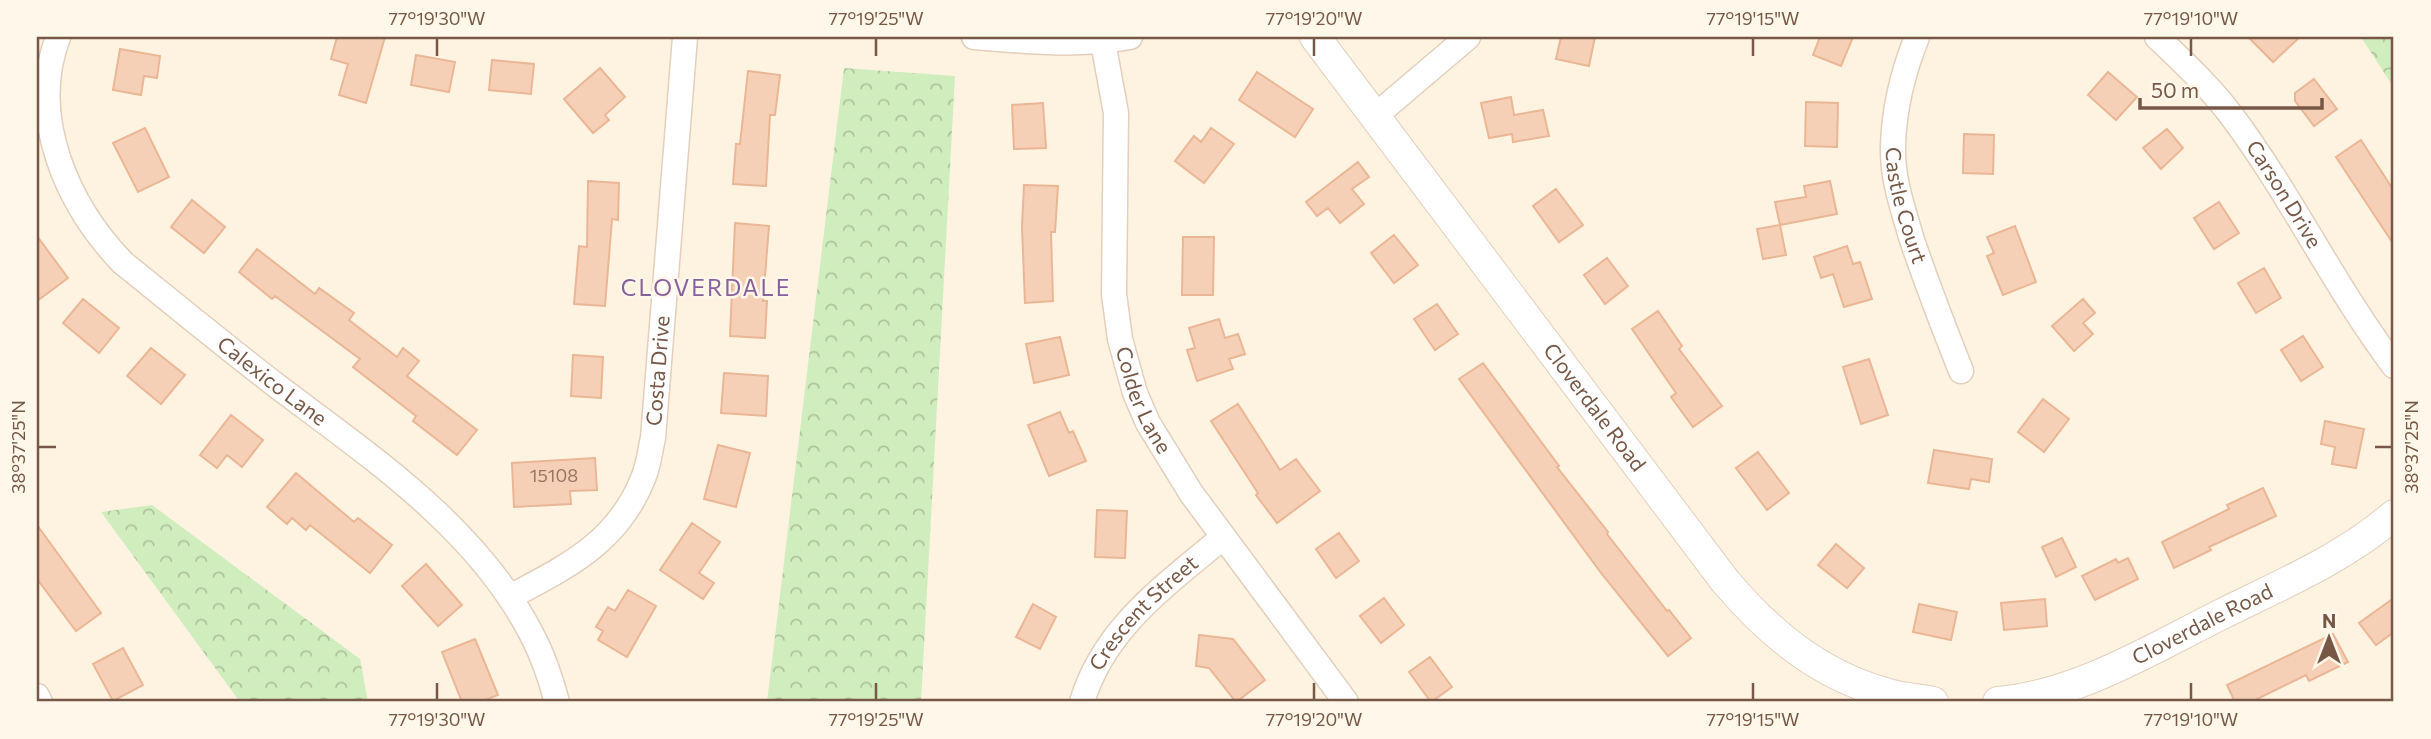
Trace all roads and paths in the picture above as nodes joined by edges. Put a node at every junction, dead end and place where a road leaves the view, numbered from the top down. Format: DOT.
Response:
graph roads {
  1 [pos="58,37"];
  2 [pos="685,37"];
  3 [pos="974,37"];
  4 [pos="1130,37"];
  5 [pos="1315,37"];
  6 [pos="1468,37"];
  7 [pos="1917,37"];
  8 [pos="2157,37"];
  9 [pos="1103,42"];
  10 [pos="1375,116"];
  11 [pos="2394,366"];
  12 [pos="1961,371"];
  13 [pos="2394,515"];
  14 [pos="1222,538"];
  15 [pos="510,597"];
  16 [pos="37,696"];
  17 [pos="1885,698"];
  18 [pos="40,702"];
  19 [pos="557,702"];
  20 [pos="1082,702"];
  21 [pos="1346,702"];
  22 [pos="1933,702"];
  23 [pos="1998,702"];
  1 -- 15 [label="street, Calexico Lane"];
  2 -- 15 [label="street, Costa Drive"];
  3 -- 9 [label="street"];
  4 -- 9 [label="street"];
  5 -- 10 [label="street, Cloverdale Road"];
  6 -- 10 [label="street"];
  7 -- 12 [label="street, Castle Court"];
  8 -- 11 [label="street, Carson Drive"];
  9 -- 14 [label="street, Colder Lane"];
  10 -- 17 [label="street, Cloverdale Road"];
  13 -- 23 [label="street, Cloverdale Road"];
  14 -- 20 [label="street, Crescent Street"];
  14 -- 21 [label="street, Colder Lane"];
  15 -- 19 [label="street, Calexico Lane"];
  16 -- 18 [label="street"];
  17 -- 22 [label="street, Cloverdale Road"];
}
